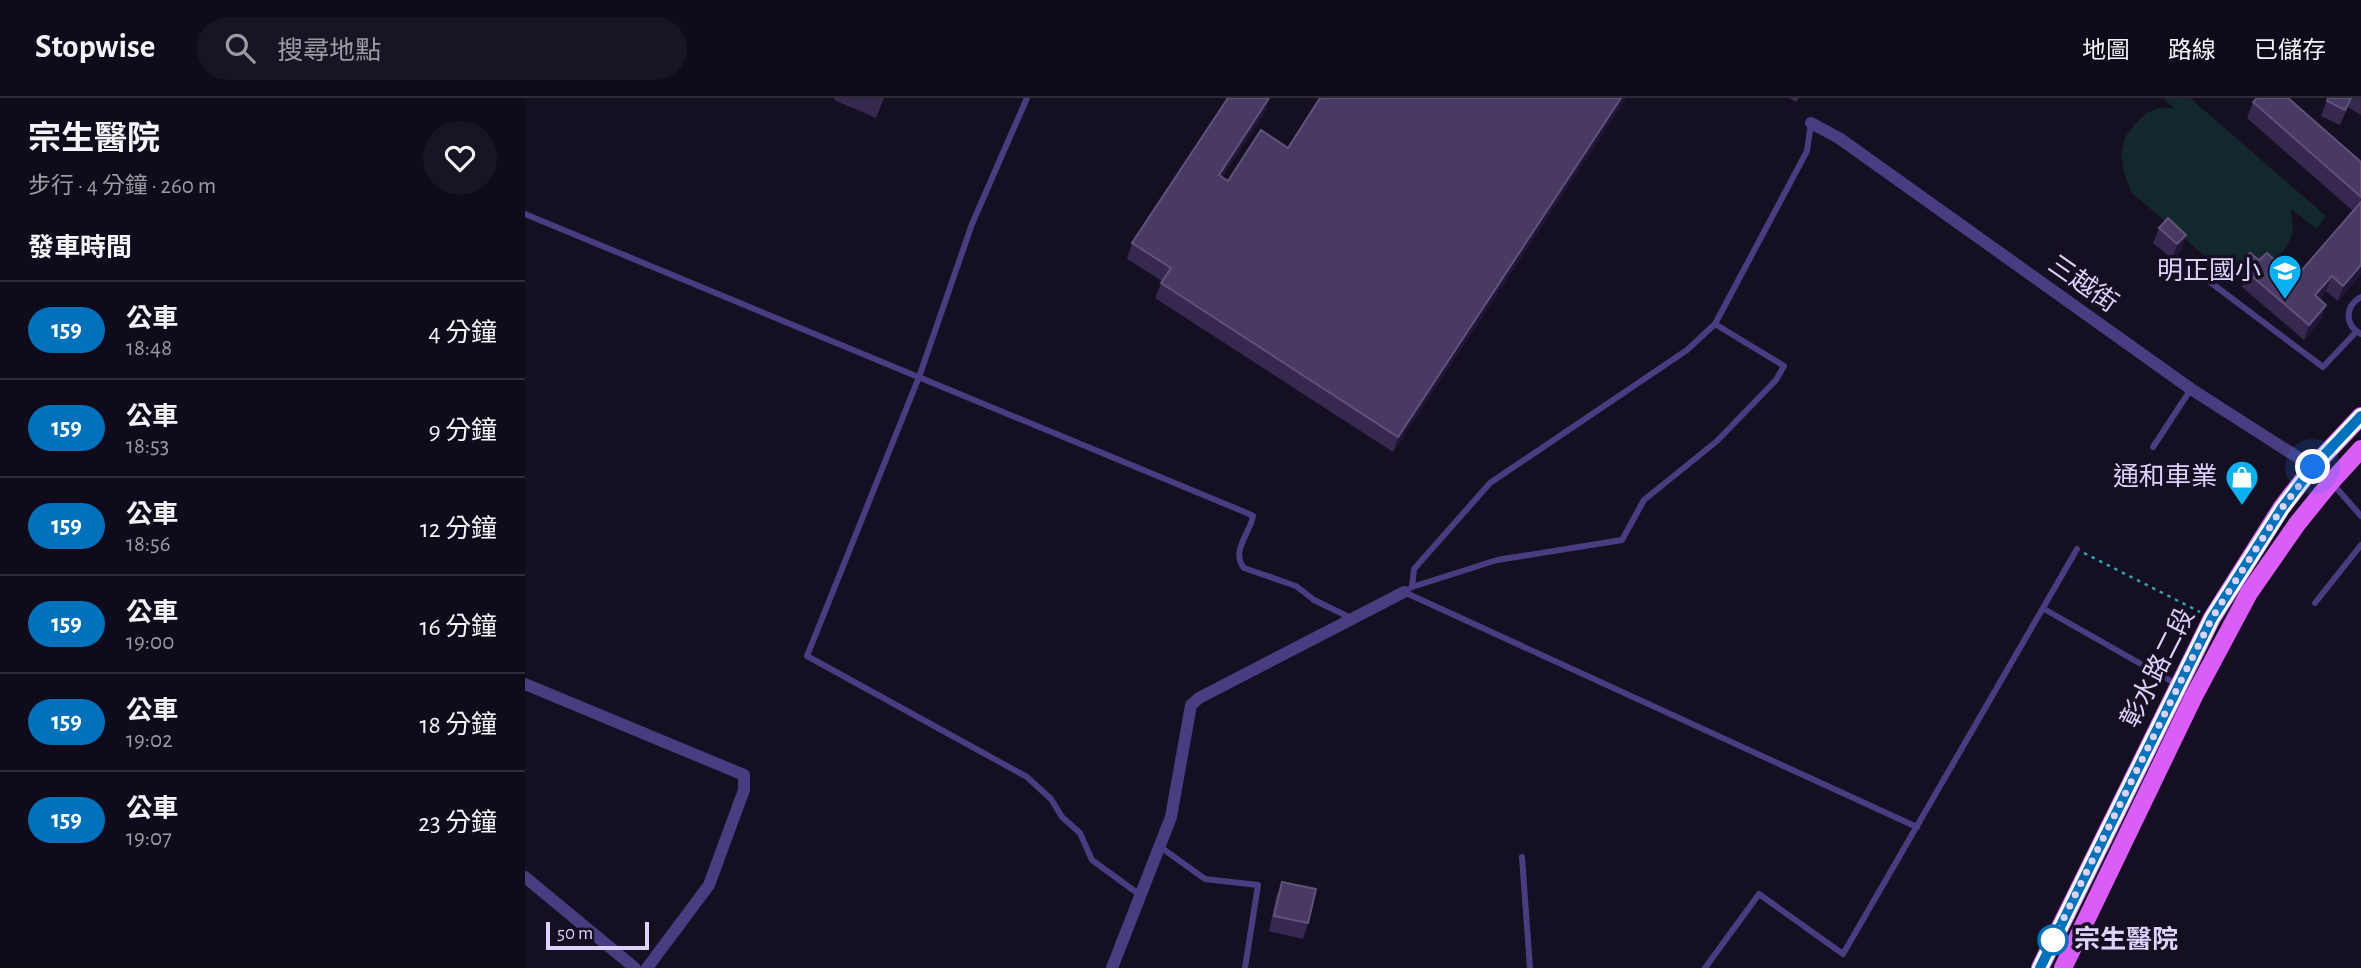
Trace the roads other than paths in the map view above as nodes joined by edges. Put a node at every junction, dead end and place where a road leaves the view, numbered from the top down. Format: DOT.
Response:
graph roads {
  1 [pos="1027,98"];
  2 [pos="1811,123"];
  3 [pos="525,214"];
  4 [pos="2210,282"];
  5 [pos="2347,296"];
  6 [pos="2361,297"];
  7 [pos="2354,302"];
  8 [pos="1715,324"];
  9 [pos="2358,333"];
  10 [pos="919,377"];
  11 [pos="2191,388"];
  12 [pos="2361,416"];
  13 [pos="2153,447"];
  14 [pos="2361,449"];
  15 [pos="2313,467"];
  16 [pos="2331,482"];
  17 [pos="2361,516"];
  18 [pos="2361,545"];
  19 [pos="2077,549"];
  20 [pos="1408,589"];
  21 [pos="2315,603"];
  22 [pos="2044,609"];
  23 [pos="1351,618"];
  24 [pos="525,684"];
  25 [pos="2178,685"];
  26 [pos="2194,696"];
  27 [pos="1917,827"];
  28 [pos="1160,846"];
  29 [pos="1522,857"];
  30 [pos="525,877"];
  31 [pos="1140,895"];
  32 [pos="2059,926"];
  33 [pos="2079,935"];
  34 [pos="635,968"];
  35 [pos="647,968"];
  36 [pos="1112,968"];
  37 [pos="1245,968"];
  38 [pos="1529,968"];
  39 [pos="1705,968"];
  40 [pos="2040,968"];
  41 [pos="2063,968"];
  1 -- 10 [label="lane"];
  2 -- 8 [label="lane"];
  2 -- 11 [label="street, 三越街"];
  3 -- 10 [label="lane"];
  4 -- 9 [label="lane"];
  5 -- 7 [label="lane"];
  6 -- 7 [label="lane"];
  7 -- 9 [label="lane"];
  8 -- 20 [label="lane"];
  8 -- 20 [label="lane"];
  10 -- 23 [label="lane"];
  10 -- 31 [label="lane"];
  11 -- 13 [label="lane"];
  11 -- 15 [label="street, 三越街"];
  12 -- 15 [label="main road, 彰水路二段"];
  14 -- 16 [label="main road, 彰水路二段"];
  15 -- 16 [label="street, 三越街"];
  15 -- 25 [label="main road, 彰水路二段"];
  16 -- 17 [label="lane"];
  16 -- 26 [label="main road, 彰水路二段"];
  18 -- 21 [label="lane"];
  19 -- 22 [label="lane"];
  20 -- 23 [label="street"];
  20 -- 27 [label="lane"];
  22 -- 25 [label="lane"];
  22 -- 27 [label="lane"];
  23 -- 28 [label="street"];
  24 -- 35 [label="street"];
  25 -- 26 [label="lane"];
  25 -- 32 [label="main road, 彰水路二段"];
  26 -- 33 [label="main road, 彰水路二段"];
  27 -- 39 [label="lane"];
  28 -- 31 [label="street"];
  28 -- 37 [label="lane"];
  29 -- 38 [label="lane"];
  30 -- 34 [label="street"];
  31 -- 36 [label="street"];
  32 -- 33 [label="main road"];
  32 -- 40 [label="main road, 彰水路二段"];
  33 -- 41 [label="main road, 彰水路二段"];
}
